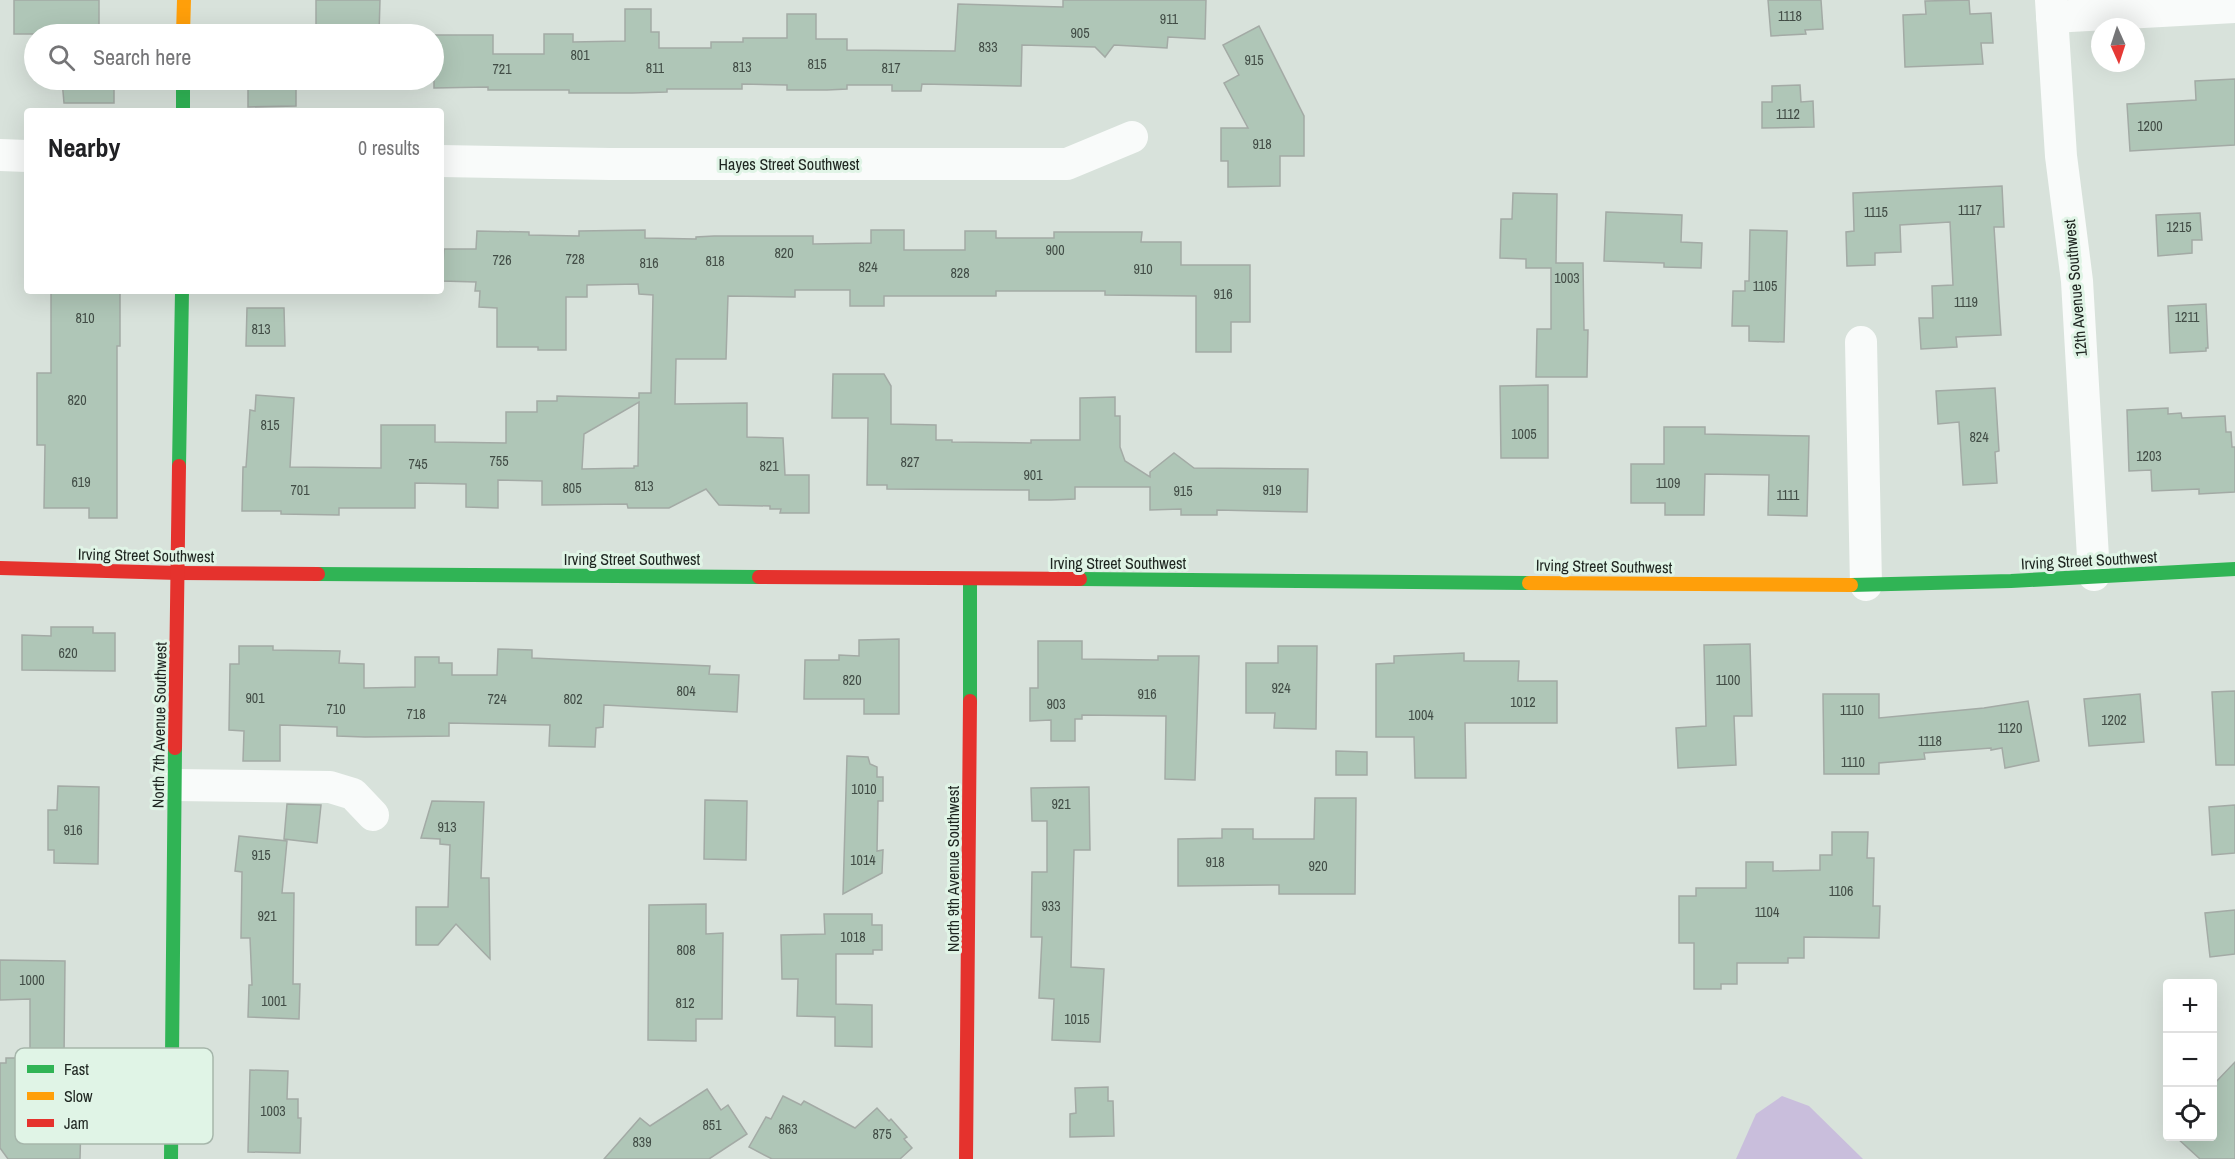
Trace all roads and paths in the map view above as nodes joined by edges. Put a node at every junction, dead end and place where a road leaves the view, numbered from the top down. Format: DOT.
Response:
graph roads {
  1 [pos="184,0"];
  2 [pos="2235,7"];
  3 [pos="2051,9"];
  4 [pos="183,24"];
  5 [pos="183,90"];
  6 [pos="183,108"];
  7 [pos="1132,137"];
  8 [pos="0,155"];
  9 [pos="24,156"];
  10 [pos="444,161"];
  11 [pos="182,294"];
  12 [pos="1861,342"];
  13 [pos="0,568"];
  14 [pos="2235,569"];
  15 [pos="178,573"];
  16 [pos="2094,575"];
  17 [pos="970,579"];
  18 [pos="1866,585"];
  19 [pos="174,785"];
  20 [pos="373,815"];
  21 [pos="172,1048"];
  22 [pos="171,1144"];
  23 [pos="171,1159"];
  24 [pos="966,1159"];
  1 -- 4 [label="street"];
  2 -- 3 [label="street"];
  3 -- 16 [label="street, 12th Avenue Southwest"];
  5 -- 6 [label="street"];
  7 -- 10 [label="street, Hayes Street Southwest"];
  8 -- 9 [label="street"];
  11 -- 15 [label="street, North 7th Avenue Southwest"];
  12 -- 18 [label="street"];
  13 -- 15 [label="street, Irving Street Southwest"];
  14 -- 16 [label="street, Irving Street Southwest"];
  15 -- 17 [label="street, Irving Street Southwest"];
  15 -- 19 [label="street, North 7th Avenue Southwest"];
  16 -- 18 [label="street, Irving Street Southwest"];
  17 -- 18 [label="street, Irving Street Southwest"];
  17 -- 24 [label="street, North 9th Avenue Southwest"];
  19 -- 20 [label="street"];
  19 -- 21 [label="street, North 7th Avenue Southwest"];
  22 -- 23 [label="street, North 7th Avenue Southwest"];
}
